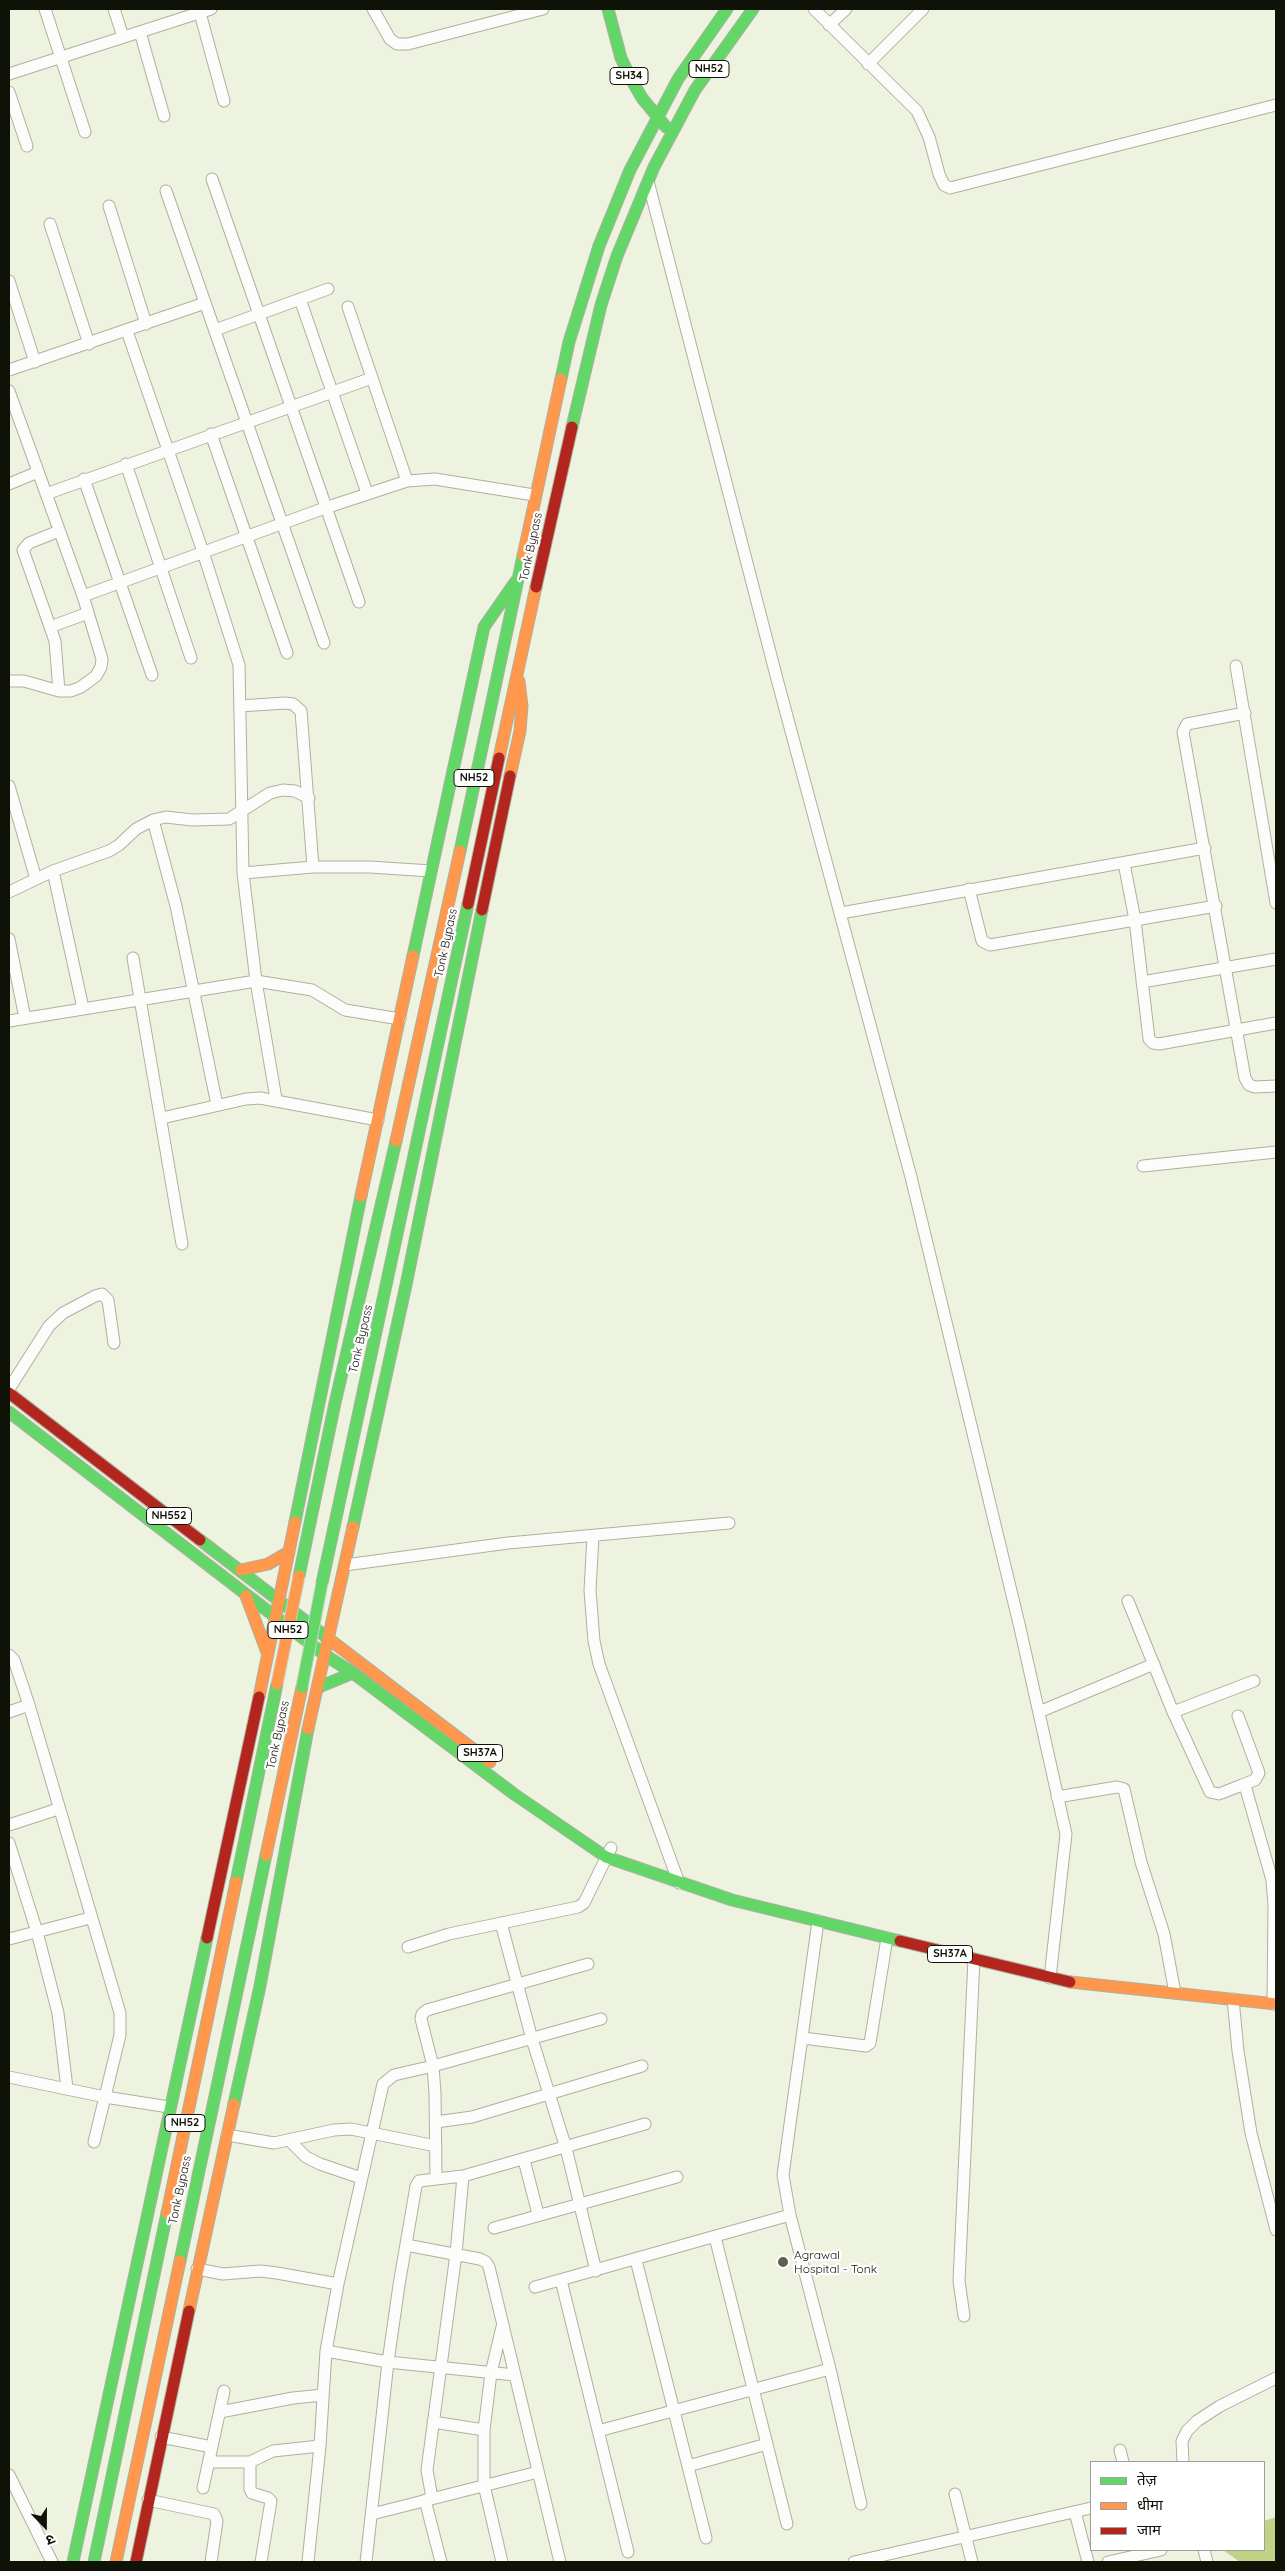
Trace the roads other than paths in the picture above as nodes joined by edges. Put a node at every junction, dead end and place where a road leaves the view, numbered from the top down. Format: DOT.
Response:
graph roads {
  1 [pos="44,9"];
  2 [pos="114,9"];
  3 [pos="211,9"];
  4 [pos="373,9"];
  5 [pos="543,9"];
  6 [pos="608,9"];
  7 [pos="727,9"];
  8 [pos="753,9"];
  9 [pos="814,9"];
  10 [pos="846,9"];
  11 [pos="923,9"];
  12 [pos="200,12"];
  13 [pos="176,14"];
  14 [pos="829,25"];
  15 [pos="140,32"];
  16 [pos="123,37"];
  17 [pos="60,58"];
  18 [pos="868,64"];
  19 [pos="9,74"];
  20 [pos="9,92"];
  21 [pos="224,101"];
  22 [pos="1276,105"];
  23 [pos="164,116"];
  24 [pos="657,117"];
  25 [pos="85,132"];
  26 [pos="671,133"];
  27 [pos="27,146"];
  28 [pos="212,179"];
  29 [pos="648,180"];
  30 [pos="166,191"];
  31 [pos="109,206"];
  32 [pos="50,224"];
  33 [pos="9,281"];
  34 [pos="328,289"];
  35 [pos="300,299"];
  36 [pos="205,303"];
  37 [pos="348,307"];
  38 [pos="260,312"];
  39 [pos="146,324"];
  40 [pos="214,330"];
  41 [pos="127,331"];
  42 [pos="90,344"];
  43 [pos="35,362"];
  44 [pos="9,370"];
  45 [pos="372,378"];
  46 [pos="9,390"];
  47 [pos="331,392"];
  48 [pos="293,406"];
  49 [pos="247,421"];
  50 [pos="211,434"];
  51 [pos="167,450"];
  52 [pos="126,464"];
  53 [pos="38,472"];
  54 [pos="84,480"];
  55 [pos="407,481"];
  56 [pos="9,484"];
  57 [pos="367,493"];
  58 [pos="46,494"];
  59 [pos="534,496"];
  60 [pos="325,508"];
  61 [pos="282,523"];
  62 [pos="59,531"];
  63 [pos="246,536"];
  64 [pos="203,552"];
  65 [pos="160,568"];
  66 [pos="516,582"];
  67 [pos="121,583"];
  68 [pos="83,596"];
  69 [pos="359,602"];
  70 [pos="88,613"];
  71 [pos="50,627"];
  72 [pos="324,643"];
  73 [pos="287,653"];
  74 [pos="191,658"];
  75 [pos="1236,666"];
  76 [pos="518,674"];
  77 [pos="152,675"];
  78 [pos="9,681"];
  79 [pos="59,691"];
  80 [pos="240,706"];
  81 [pos="1244,713"];
  82 [pos="9,786"];
  83 [pos="309,798"];
  84 [pos="241,814"];
  85 [pos="153,820"];
  86 [pos="1205,848"];
  87 [pos="1124,863"];
  88 [pos="313,867"];
  89 [pos="431,871"];
  90 [pos="53,872"];
  91 [pos="243,873"];
  92 [pos="36,879"];
  93 [pos="969,889"];
  94 [pos="9,892"];
  95 [pos="1276,903"];
  96 [pos="1216,906"];
  97 [pos="840,913"];
  98 [pos="1135,920"];
  99 [pos="9,939"];
  100 [pos="133,958"];
  101 [pos="1276,959"];
  102 [pos="1225,969"];
  103 [pos="256,981"];
  104 [pos="1142,982"];
  105 [pos="193,990"];
  106 [pos="140,998"];
  107 [pos="83,1008"];
  108 [pos="25,1018"];
  109 [pos="400,1019"];
  110 [pos="9,1021"];
  111 [pos="1276,1024"];
  112 [pos="1236,1030"];
  113 [pos="1276,1086"];
  114 [pos="276,1099"];
  115 [pos="217,1105"];
  116 [pos="162,1118"];
  117 [pos="378,1120"];
  118 [pos="1276,1152"];
  119 [pos="1143,1166"];
  120 [pos="182,1244"];
  121 [pos="114,1343"];
  122 [pos="9,1389"];
  123 [pos="9,1393"];
  124 [pos="9,1412"];
  125 [pos="729,1523"];
  126 [pos="593,1536"];
  127 [pos="289,1552"];
  128 [pos="345,1565"];
  129 [pos="241,1570"];
  130 [pos="245,1593"];
  131 [pos="280,1600"];
  132 [pos="1128,1601"];
  133 [pos="275,1616"];
  134 [pos="329,1639"];
  135 [pos="268,1654"];
  136 [pos="9,1655"];
  137 [pos="326,1655"];
  138 [pos="1154,1664"];
  139 [pos="353,1673"];
  140 [pos="1254,1681"];
  141 [pos="319,1687"];
  142 [pos="29,1706"];
  143 [pos="9,1712"];
  144 [pos="1039,1712"];
  145 [pos="1173,1712"];
  146 [pos="1238,1716"];
  147 [pos="1242,1785"];
  148 [pos="1058,1797"];
  149 [pos="58,1809"];
  150 [pos="9,1825"];
  151 [pos="9,1843"];
  152 [pos="608,1852"];
  153 [pos="679,1883"];
  154 [pos="90,1918"];
  155 [pos="818,1921"];
  156 [pos="501,1924"];
  157 [pos="36,1932"];
  158 [pos="1275,1932"];
  159 [pos="887,1938"];
  160 [pos="9,1939"];
  161 [pos="408,1947"];
  162 [pos="974,1959"];
  163 [pos="588,1964"];
  164 [pos="1050,1978"];
  165 [pos="517,1984"];
  166 [pos="1175,1993"];
  167 [pos="1232,1999"];
  168 [pos="1275,2004"];
  169 [pos="601,2019"];
  170 [pos="803,2038"];
  171 [pos="532,2039"];
  172 [pos="433,2066"];
  173 [pos="642,2066"];
  174 [pos="10,2074"];
  175 [pos="67,2088"];
  176 [pos="549,2094"];
  177 [pos="105,2097"];
  178 [pos="169,2107"];
  179 [pos="436,2122"];
  180 [pos="645,2124"];
  181 [pos="371,2131"];
  182 [pos="227,2135"];
  183 [pos="290,2141"];
  184 [pos="94,2142"];
  185 [pos="436,2146"];
  186 [pos="566,2148"];
  187 [pos="524,2160"];
  188 [pos="463,2176"];
  189 [pos="677,2177"];
  190 [pos="361,2178"];
  191 [pos="436,2178"];
  192 [pos="579,2203"];
  193 [pos="538,2214"];
  194 [pos="790,2215"];
  195 [pos="494,2228"];
  196 [pos="1276,2230"];
  197 [pos="715,2237"];
  198 [pos="406,2245"];
  199 [pos="456,2254"];
  200 [pos="636,2260"];
  201 [pos="197,2269"];
  202 [pos="596,2271"];
  203 [pos="561,2280"];
  204 [pos="338,2284"];
  205 [pos="535,2287"];
  206 [pos="964,2316"];
  207 [pos="502,2326"];
  208 [pos="326,2351"];
  209 [pos="388,2362"];
  210 [pos="440,2367"];
  211 [pos="830,2369"];
  212 [pos="491,2373"];
  213 [pos="515,2375"];
  214 [pos="1276,2378"];
  215 [pos="754,2389"];
  216 [pos="224,2391"];
  217 [pos="323,2395"];
  218 [pos="674,2410"];
  219 [pos="220,2412"];
  220 [pos="433,2422"];
  221 [pos="484,2430"];
  222 [pos="598,2430"];
  223 [pos="161,2437"];
  224 [pos="767,2444"];
  225 [pos="212,2446"];
  226 [pos="320,2446"];
  227 [pos="1120,2450"];
  228 [pos="1124,2461"];
  229 [pos="1183,2461"];
  230 [pos="208,2462"];
  231 [pos="250,2462"];
  232 [pos="688,2466"];
  233 [pos="538,2472"];
  234 [pos="9,2475"];
  235 [pos="484,2486"];
  236 [pos="203,2488"];
  237 [pos="955,2494"];
  238 [pos="429,2499"];
  239 [pos="148,2500"];
  240 [pos="862,2504"];
  241 [pos="1090,2508"];
  242 [pos="1075,2512"];
  243 [pos="372,2514"];
  244 [pos="787,2524"];
  245 [pos="966,2537"];
  246 [pos="706,2538"];
  247 [pos="1159,2551"];
  248 [pos="628,2552"];
  249 [pos="1145,2555"];
  250 [pos="52,2562"];
  251 [pos="73,2562"];
  252 [pos="94,2562"];
  253 [pos="116,2562"];
  254 [pos="136,2562"];
  255 [pos="211,2562"];
  256 [pos="261,2562"];
  257 [pos="308,2562"];
  258 [pos="366,2562"];
  259 [pos="441,2562"];
  260 [pos="502,2562"];
  261 [pos="560,2562"];
  262 [pos="854,2562"];
  263 [pos="972,2562"];
  264 [pos="1088,2562"];
  265 [pos="1108,2562"];
  1 -- 17 [label="street"];
  2 -- 16 [label="street"];
  3 -- 12 [label="street"];
  4 -- 5 [label="street"];
  6 -- 24 [label="main road, SH34"];
  7 -- 24 [label="main road, NH52"];
  8 -- 26 [label="main road, NH52"];
  9 -- 14 [label="street"];
  10 -- 14 [label="street"];
  11 -- 18 [label="street"];
  12 -- 13 [label="street"];
  12 -- 21 [label="street"];
  13 -- 15 [label="street"];
  14 -- 18 [label="street"];
  15 -- 16 [label="street"];
  15 -- 23 [label="street"];
  16 -- 17 [label="street"];
  17 -- 19 [label="street"];
  17 -- 25 [label="street"];
  18 -- 22 [label="street"];
  20 -- 27 [label="street"];
  24 -- 26 [label="main road, SH34"];
  24 -- 59 [label="main road, NH52"];
  26 -- 29 [label="main road, Tonk Bypass / NH52"];
  28 -- 38 [label="street"];
  29 -- 76 [label="main road, Tonk Bypass / NH52"];
  29 -- 97 [label="street"];
  30 -- 36 [label="street"];
  31 -- 39 [label="street"];
  32 -- 42 [label="street"];
  33 -- 43 [label="street"];
  34 -- 35 [label="street"];
  35 -- 38 [label="street"];
  35 -- 47 [label="street"];
  36 -- 39 [label="street"];
  36 -- 40 [label="street"];
  37 -- 45 [label="street"];
  38 -- 40 [label="street"];
  38 -- 48 [label="street"];
  39 -- 41 [label="street"];
  40 -- 49 [label="street"];
  41 -- 42 [label="street"];
  41 -- 51 [label="street"];
  42 -- 43 [label="street"];
  43 -- 44 [label="street"];
  45 -- 47 [label="street"];
  45 -- 55 [label="street"];
  46 -- 53 [label="street"];
  47 -- 48 [label="street"];
  47 -- 57 [label="street"];
  48 -- 49 [label="street"];
  48 -- 60 [label="street"];
  49 -- 50 [label="street"];
  49 -- 61 [label="street"];
  50 -- 51 [label="street"];
  50 -- 63 [label="street"];
  51 -- 52 [label="street"];
  51 -- 64 [label="street"];
  52 -- 54 [label="street"];
  52 -- 65 [label="street"];
  53 -- 56 [label="street"];
  53 -- 58 [label="street"];
  54 -- 58 [label="street"];
  54 -- 67 [label="street"];
  55 -- 57 [label="street"];
  55 -- 59 [label="street"];
  57 -- 60 [label="street"];
  58 -- 62 [label="street"];
  59 -- 66 [label="main road, NH52"];
  60 -- 61 [label="street"];
  60 -- 69 [label="street"];
  61 -- 63 [label="street"];
  61 -- 72 [label="street"];
  62 -- 68 [label="street"];
  62 -- 71 [label="street"];
  63 -- 64 [label="street"];
  63 -- 73 [label="street"];
  64 -- 65 [label="street"];
  64 -- 80 [label="street"];
  65 -- 67 [label="street"];
  65 -- 74 [label="street"];
  66 -- 89 [label="main road"];
  66 -- 252 [label="main road, NH52, bridge"];
  67 -- 68 [label="street"];
  67 -- 77 [label="street"];
  68 -- 70 [label="street"];
  70 -- 71 [label="street"];
  70 -- 79 [label="street"];
  71 -- 79 [label="street"];
  75 -- 81 [label="street"];
  76 -- 128 [label="main road"];
  76 -- 253 [label="main road, Tonk Bypass / NH52, bridge"];
  78 -- 79 [label="street"];
  80 -- 83 [label="street"];
  80 -- 84 [label="street"];
  81 -- 86 [label="street"];
  81 -- 95 [label="street"];
  82 -- 92 [label="street"];
  83 -- 84 [label="street"];
  83 -- 88 [label="street"];
  84 -- 85 [label="street"];
  84 -- 91 [label="street"];
  85 -- 90 [label="street"];
  85 -- 105 [label="street"];
  86 -- 87 [label="street"];
  86 -- 96 [label="street"];
  87 -- 93 [label="street"];
  87 -- 98 [label="street"];
  88 -- 89 [label="street"];
  88 -- 91 [label="street"];
  89 -- 109 [label="main road"];
  90 -- 92 [label="street"];
  90 -- 107 [label="street"];
  91 -- 103 [label="street"];
  92 -- 94 [label="street"];
  93 -- 97 [label="street"];
  93 -- 98 [label="street"];
  96 -- 98 [label="street"];
  96 -- 102 [label="street"];
  97 -- 144 [label="street"];
  98 -- 104 [label="street"];
  99 -- 108 [label="street"];
  100 -- 106 [label="street"];
  101 -- 102 [label="street"];
  102 -- 104 [label="street"];
  102 -- 112 [label="street"];
  103 -- 105 [label="street"];
  103 -- 109 [label="street"];
  103 -- 114 [label="street"];
  104 -- 112 [label="street"];
  105 -- 106 [label="street"];
  105 -- 115 [label="street"];
  106 -- 107 [label="street"];
  106 -- 116 [label="street"];
  107 -- 108 [label="street"];
  108 -- 110 [label="street"];
  109 -- 117 [label="main road"];
  111 -- 112 [label="street"];
  112 -- 113 [label="street"];
  114 -- 115 [label="street"];
  114 -- 117 [label="street"];
  115 -- 116 [label="street"];
  116 -- 120 [label="street"];
  117 -- 127 [label="main road"];
  118 -- 119 [label="street"];
  121 -- 122 [label="street"];
  123 -- 129 [label="main road, NH552"];
  124 -- 130 [label="main road, NH552"];
  125 -- 126 [label="street"];
  126 -- 128 [label="street"];
  126 -- 153 [label="street"];
  127 -- 129 [label="main road"];
  127 -- 131 [label="main road"];
  128 -- 134 [label="main road"];
  129 -- 131 [label="main road, NH552"];
  130 -- 133 [label="main road, NH552"];
  130 -- 135 [label="main road"];
  131 -- 133 [label="main road"];
  131 -- 134 [label="main road, NH552"];
  132 -- 138 [label="street"];
  133 -- 135 [label="main road"];
  133 -- 137 [label="main road, NH552"];
  134 -- 137 [label="main road"];
  134 -- 152 [label="main road, SH37A"];
  135 -- 178 [label="main road"];
  136 -- 142 [label="street"];
  137 -- 139 [label="main road, SH37A"];
  137 -- 141 [label="main road"];
  138 -- 144 [label="street"];
  138 -- 145 [label="street"];
  139 -- 141 [label="main road"];
  139 -- 152 [label="main road, SH37A"];
  140 -- 145 [label="street"];
  141 -- 182 [label="main road"];
  142 -- 143 [label="street"];
  142 -- 149 [label="street"];
  144 -- 148 [label="street"];
  145 -- 147 [label="street"];
  146 -- 147 [label="street"];
  147 -- 158 [label="street"];
  148 -- 164 [label="street"];
  148 -- 166 [label="street"];
  149 -- 150 [label="street"];
  149 -- 154 [label="street"];
  151 -- 157 [label="street"];
  152 -- 153 [label="main road, SH37A"];
  152 -- 156 [label="street"];
  153 -- 155 [label="main road, SH37A"];
  154 -- 157 [label="street"];
  154 -- 177 [label="street"];
  155 -- 159 [label="main road, SH37A"];
  155 -- 170 [label="street"];
  156 -- 161 [label="street"];
  156 -- 165 [label="street"];
  157 -- 160 [label="street"];
  157 -- 175 [label="street"];
  158 -- 168 [label="street"];
  159 -- 162 [label="main road, SH37A"];
  159 -- 170 [label="street"];
  162 -- 164 [label="main road, SH37A"];
  162 -- 206 [label="street"];
  163 -- 165 [label="street"];
  164 -- 166 [label="main road, SH37A"];
  165 -- 171 [label="street"];
  165 -- 172 [label="street"];
  166 -- 167 [label="main road, SH37A"];
  167 -- 168 [label="main road, SH37A"];
  167 -- 196 [label="street"];
  169 -- 171 [label="street"];
  170 -- 194 [label="street"];
  171 -- 172 [label="street"];
  171 -- 176 [label="street"];
  172 -- 179 [label="street"];
  172 -- 181 [label="street"];
  173 -- 176 [label="street"];
  174 -- 175 [label="street"];
  175 -- 177 [label="street"];
  176 -- 179 [label="street"];
  176 -- 186 [label="street"];
  177 -- 178 [label="street"];
  177 -- 184 [label="street"];
  178 -- 251 [label="main road"];
  179 -- 185 [label="street"];
  180 -- 186 [label="street"];
  181 -- 183 [label="street"];
  181 -- 185 [label="street"];
  181 -- 190 [label="street"];
  182 -- 183 [label="street"];
  182 -- 201 [label="main road"];
  183 -- 190 [label="street"];
  185 -- 191 [label="street"];
  186 -- 187 [label="street"];
  186 -- 192 [label="street"];
  187 -- 188 [label="street"];
  187 -- 193 [label="street"];
  188 -- 191 [label="street"];
  188 -- 199 [label="street"];
  189 -- 192 [label="street"];
  190 -- 204 [label="street"];
  191 -- 198 [label="street"];
  192 -- 193 [label="street"];
  192 -- 202 [label="street"];
  193 -- 195 [label="street"];
  194 -- 197 [label="street"];
  194 -- 211 [label="street"];
  197 -- 200 [label="street"];
  197 -- 215 [label="street"];
  198 -- 199 [label="street"];
  198 -- 209 [label="street"];
  199 -- 207 [label="street"];
  199 -- 210 [label="street"];
  200 -- 202 [label="street"];
  200 -- 218 [label="street"];
  201 -- 204 [label="street"];
  201 -- 223 [label="main road"];
  202 -- 203 [label="street"];
  203 -- 205 [label="street"];
  203 -- 222 [label="street"];
  204 -- 208 [label="street"];
  207 -- 212 [label="street"];
  207 -- 213 [label="street"];
  208 -- 209 [label="street"];
  208 -- 217 [label="street"];
  209 -- 210 [label="street"];
  209 -- 243 [label="street"];
  210 -- 212 [label="street"];
  210 -- 220 [label="street"];
  211 -- 215 [label="street"];
  211 -- 240 [label="street"];
  212 -- 213 [label="street"];
  212 -- 221 [label="street"];
  213 -- 233 [label="street"];
  214 -- 229 [label="street"];
  215 -- 218 [label="street"];
  215 -- 224 [label="street"];
  216 -- 219 [label="street"];
  217 -- 219 [label="street"];
  217 -- 226 [label="street"];
  218 -- 222 [label="street"];
  218 -- 232 [label="street"];
  219 -- 225 [label="street"];
  220 -- 221 [label="street"];
  220 -- 238 [label="street"];
  221 -- 235 [label="street"];
  222 -- 248 [label="street"];
  223 -- 225 [label="street"];
  223 -- 239 [label="main road"];
  224 -- 232 [label="street"];
  224 -- 244 [label="street"];
  225 -- 230 [label="street"];
  226 -- 231 [label="street"];
  226 -- 257 [label="street"];
  227 -- 228 [label="street"];
  230 -- 231 [label="street"];
  230 -- 236 [label="street"];
  231 -- 256 [label="street"];
  232 -- 246 [label="street"];
  233 -- 235 [label="street"];
  233 -- 261 [label="street"];
  234 -- 250 [label="street"];
  235 -- 238 [label="street"];
  235 -- 260 [label="street"];
  237 -- 245 [label="street"];
  238 -- 243 [label="street"];
  238 -- 259 [label="street"];
  239 -- 254 [label="main road"];
  239 -- 255 [label="street"];
  241 -- 242 [label="street"];
  242 -- 245 [label="street"];
  242 -- 264 [label="street"];
  243 -- 258 [label="street"];
  245 -- 262 [label="street"];
  245 -- 263 [label="street"];
  247 -- 249 [label="street"];
  249 -- 265 [label="street"];
}
